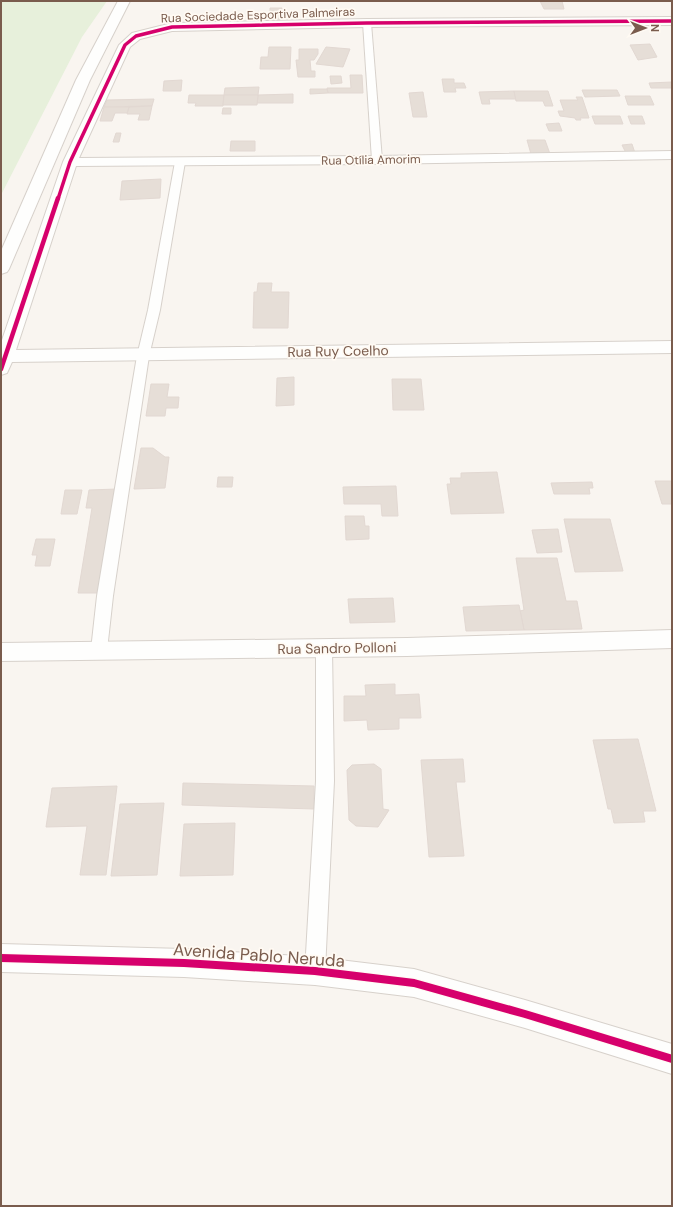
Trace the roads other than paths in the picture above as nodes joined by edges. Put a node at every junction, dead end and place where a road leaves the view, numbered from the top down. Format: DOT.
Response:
graph roads {
  1 [pos="124,1"];
  2 [pos="672,21"];
  3 [pos="367,23"];
  4 [pos="672,155"];
  5 [pos="377,160"];
  6 [pos="70,162"];
  7 [pos="180,162"];
  8 [pos="1,269"];
  9 [pos="672,347"];
  10 [pos="142,356"];
  11 [pos="3,363"];
  12 [pos="672,639"];
  13 [pos="324,648"];
  14 [pos="99,650"];
  15 [pos="1,652"];
  16 [pos="1,958"];
  17 [pos="315,972"];
  18 [pos="672,1059"];
  1 -- 8 [label="street"];
  2 -- 3 [label="street, Rua Sociedade Esportiva Palmeiras"];
  3 -- 5 [label="lane"];
  3 -- 6 [label="street, Rua Sociedade Esportiva Palmeiras"];
  4 -- 5 [label="street, Rua Otília Amorim"];
  5 -- 7 [label="street, Rua Otília Amorim"];
  6 -- 7 [label="street, Rua Otília Amorim"];
  6 -- 11 [label="street, Rua Sociedade Esportiva Palmeiras"];
  7 -- 10 [label="lane"];
  9 -- 10 [label="street, Rua Ruy Coelho"];
  10 -- 11 [label="street, Rua Ruy Coelho"];
  10 -- 14 [label="lane"];
  12 -- 13 [label="street, Rua Sandro Polloni"];
  13 -- 14 [label="street, Rua Sandro Polloni"];
  13 -- 17 [label="lane"];
  14 -- 15 [label="street, Rua Sandro Polloni"];
  16 -- 17 [label="street, Avenida Pablo Neruda"];
  17 -- 18 [label="street, Avenida Pablo Neruda"];
}
